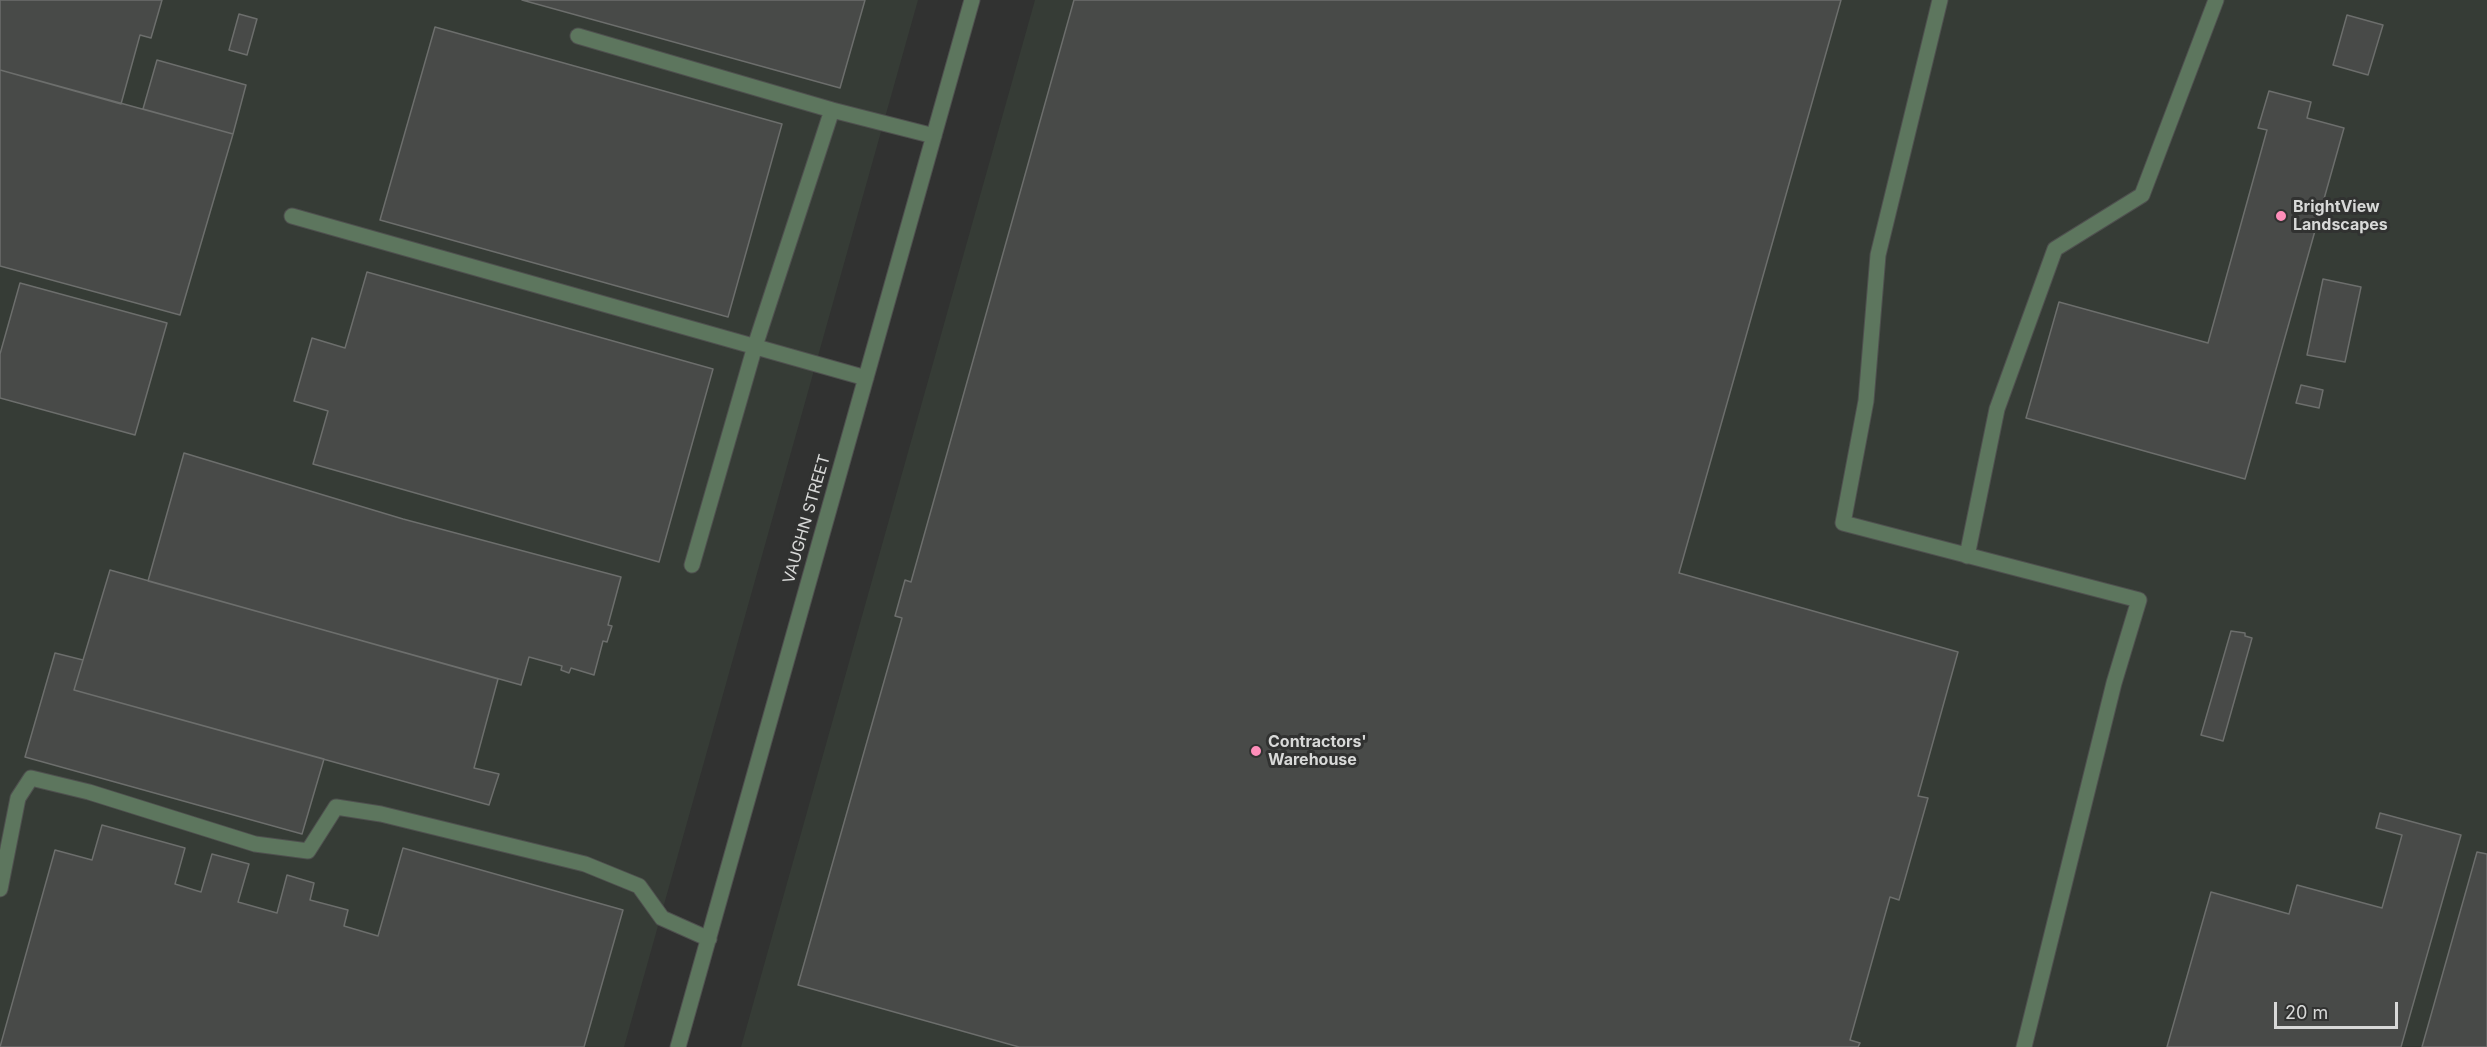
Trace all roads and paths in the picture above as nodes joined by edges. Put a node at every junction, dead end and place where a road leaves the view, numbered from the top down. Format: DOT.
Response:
graph roads {
  1 [pos="972,0"];
  2 [pos="1940,0"];
  3 [pos="2216,0"];
  4 [pos="578,36"];
  5 [pos="832,110"];
  6 [pos="934,136"];
  7 [pos="292,216"];
  8 [pos="755,346"];
  9 [pos="866,378"];
  10 [pos="1967,556"];
  11 [pos="692,565"];
  12 [pos="0,889"];
  13 [pos="708,939"];
  14 [pos="678,1047"];
  15 [pos="2024,1047"];
  1 -- 6 [label="street, VAUGHN STREET"];
  2 -- 10 [label="street"];
  3 -- 10 [label="street"];
  4 -- 5 [label="street"];
  5 -- 6 [label="street"];
  5 -- 8 [label="street"];
  6 -- 9 [label="street, VAUGHN STREET"];
  7 -- 8 [label="street"];
  8 -- 9 [label="street"];
  8 -- 11 [label="street"];
  9 -- 13 [label="street, VAUGHN STREET"];
  10 -- 15 [label="street"];
  12 -- 13 [label="street"];
  13 -- 14 [label="street, VAUGHN STREET"];
}
